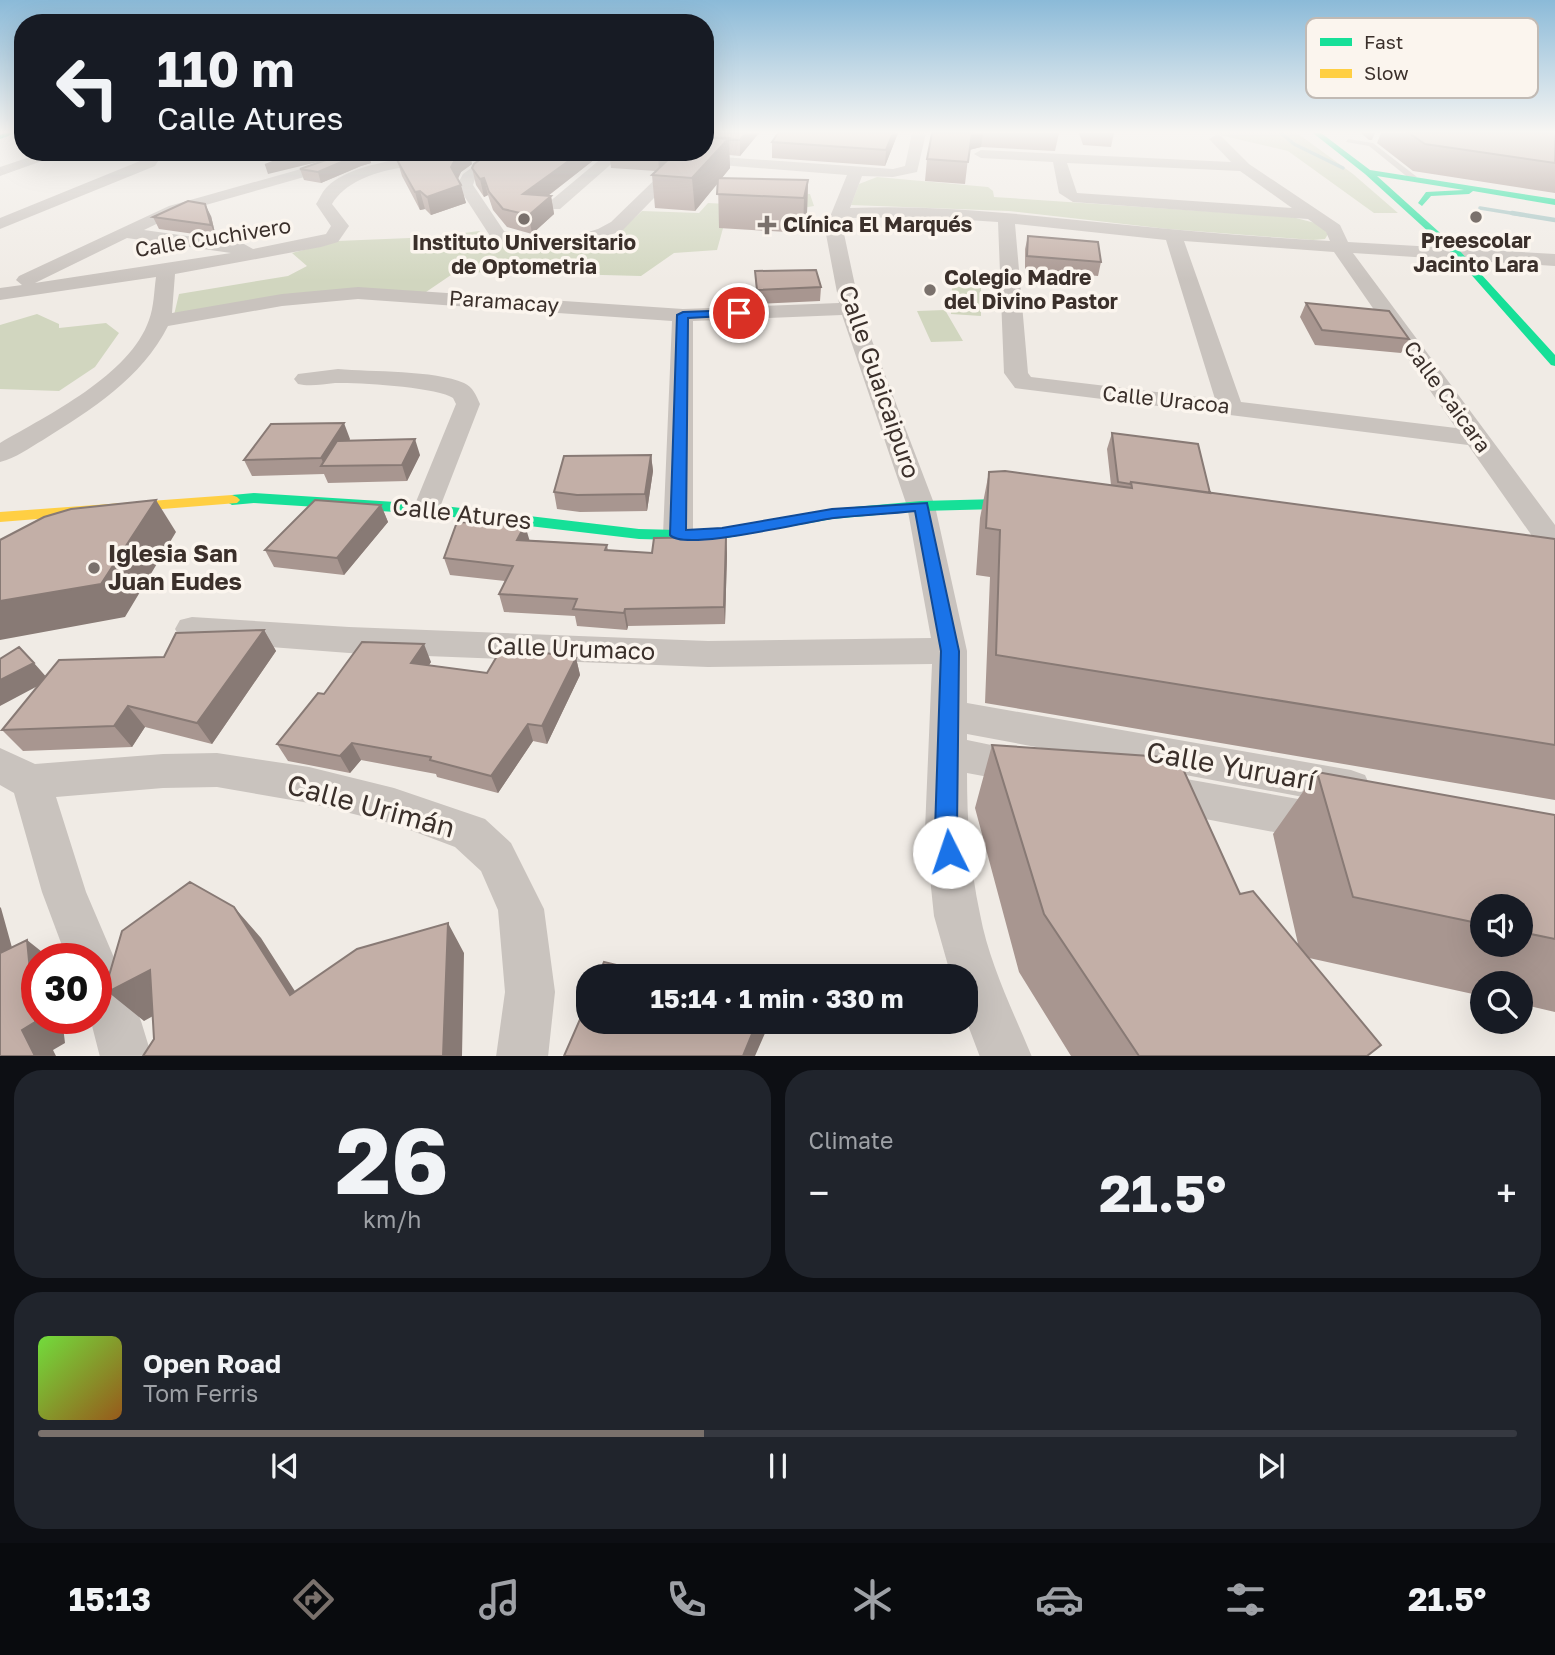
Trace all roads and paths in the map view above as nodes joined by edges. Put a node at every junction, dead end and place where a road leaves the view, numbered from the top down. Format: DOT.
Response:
graph roads {
  1 [pos="103,182"];
  2 [pos="266,182"];
  3 [pos="345,182"];
  4 [pos="466,182"];
  5 [pos="582,182"];
  6 [pos="661,182"];
  7 [pos="851,182"];
  8 [pos="1065,182"];
  9 [pos="1266,182"];
  10 [pos="1387,182"];
  11 [pos="1391,182"];
  12 [pos="1416,182"];
  13 [pos="1443,182"];
  14 [pos="1469,192"];
  15 [pos="1555,202"];
  16 [pos="1422,203"];
  17 [pos="554,206"];
  18 [pos="1555,208"];
  19 [pos="838,213"];
  20 [pos="1313,214"];
  21 [pos="1006,217"];
  22 [pos="0,224"];
  23 [pos="126,233"];
  24 [pos="1173,235"];
  25 [pos="1341,246"];
  26 [pos="267,253"];
  27 [pos="1456,253"];
  28 [pos="1482,254"];
  29 [pos="1555,260"];
  30 [pos="166,270"];
  31 [pos="1500,272"];
  32 [pos="0,293"];
  33 [pos="850,309"];
  34 [pos="683,315"];
  35 [pos="160,321"];
  36 [pos="1555,362"];
  37 [pos="306,379"];
  38 [pos="1230,407"];
  39 [pos="1476,438"];
  40 [pos="0,454"];
  41 [pos="1052,505"];
  42 [pos="921,506"];
  43 [pos="427,509"];
  44 [pos="72,514"];
  45 [pos="0,517"];
  46 [pos="678,535"];
  47 [pos="30,541"];
  48 [pos="1555,546"];
  49 [pos="192,629"];
  50 [pos="950,651"];
  51 [pos="948,734"];
  52 [pos="15,773"];
  53 [pos="1069,775"];
  54 [pos="1123,785"];
  55 [pos="1381,793"];
  56 [pos="1366,830"];
  57 [pos="85,943"];
  58 [pos="112,1011"];
  59 [pos="126,1056"];
  60 [pos="522,1056"];
  61 [pos="1006,1056"];
  1 -- 22 [label="street"];
  2 -- 23 [label="street"];
  3 -- 26 [label="street, Calle Cuchivero"];
  4 -- 6 [label="street"];
  5 -- 17 [label="street"];
  7 -- 19 [label="street, Calle Guaicaipuro"];
  8 -- 20 [label="street"];
  9 -- 20 [label="street, Calle Caicara"];
  10 -- 27 [label="main road"];
  11 -- 16 [label="main road"];
  12 -- 14 [label="main road"];
  13 -- 15 [label="main road"];
  14 -- 16 [label="main road"];
  14 -- 18 [label="main road"];
  16 -- 28 [label="main road"];
  19 -- 21 [label="street"];
  19 -- 33 [label="street, Calle Guaicaipuro"];
  20 -- 25 [label="street, Calle Caicara"];
  21 -- 24 [label="street"];
  21 -- 38 [label="street, Calle Uracoa"];
  23 -- 26 [label="street"];
  23 -- 32 [label="street"];
  24 -- 25 [label="street"];
  24 -- 38 [label="street"];
  25 -- 27 [label="street"];
  25 -- 39 [label="street, Calle Caicara"];
  26 -- 30 [label="street, Calle Cuchivero"];
  27 -- 28 [label="street"];
  27 -- 36 [label="main road"];
  28 -- 29 [label="street"];
  28 -- 31 [label="main road"];
  30 -- 32 [label="street, Calle Cuchivero"];
  30 -- 35 [label="street"];
  33 -- 34 [label="street, Paramacay"];
  33 -- 42 [label="street, Calle Guaicaipuro"];
  34 -- 35 [label="street, Paramacay"];
  34 -- 46 [label="street"];
  35 -- 40 [label="street"];
  37 -- 43 [label="street"];
  38 -- 39 [label="street, Calle Uracoa"];
  39 -- 48 [label="street, Calle Caicara"];
  41 -- 42 [label="main road, Calle Atures"];
  42 -- 46 [label="main road, Calle Atures"];
  42 -- 50 [label="street, Calle Guaicaipuro"];
  43 -- 44 [label="main road, Calle Atures"];
  43 -- 46 [label="main road, Calle Atures"];
  44 -- 45 [label="main road, Calle Atures"];
  44 -- 47 [label="street"];
  49 -- 50 [label="street, Calle Urumaco"];
  50 -- 51 [label="street, Calle Guaicaipuro"];
  51 -- 53 [label="street"];
  51 -- 55 [label="street, Calle Yuruarí"];
  51 -- 61 [label="street, Calle Guaicaipuro"];
  52 -- 57 [label="street"];
  52 -- 60 [label="street, Calle Urimán"];
  54 -- 56 [label="street, Calle Yuruarí"];
  58 -- 59 [label="street"];
}
